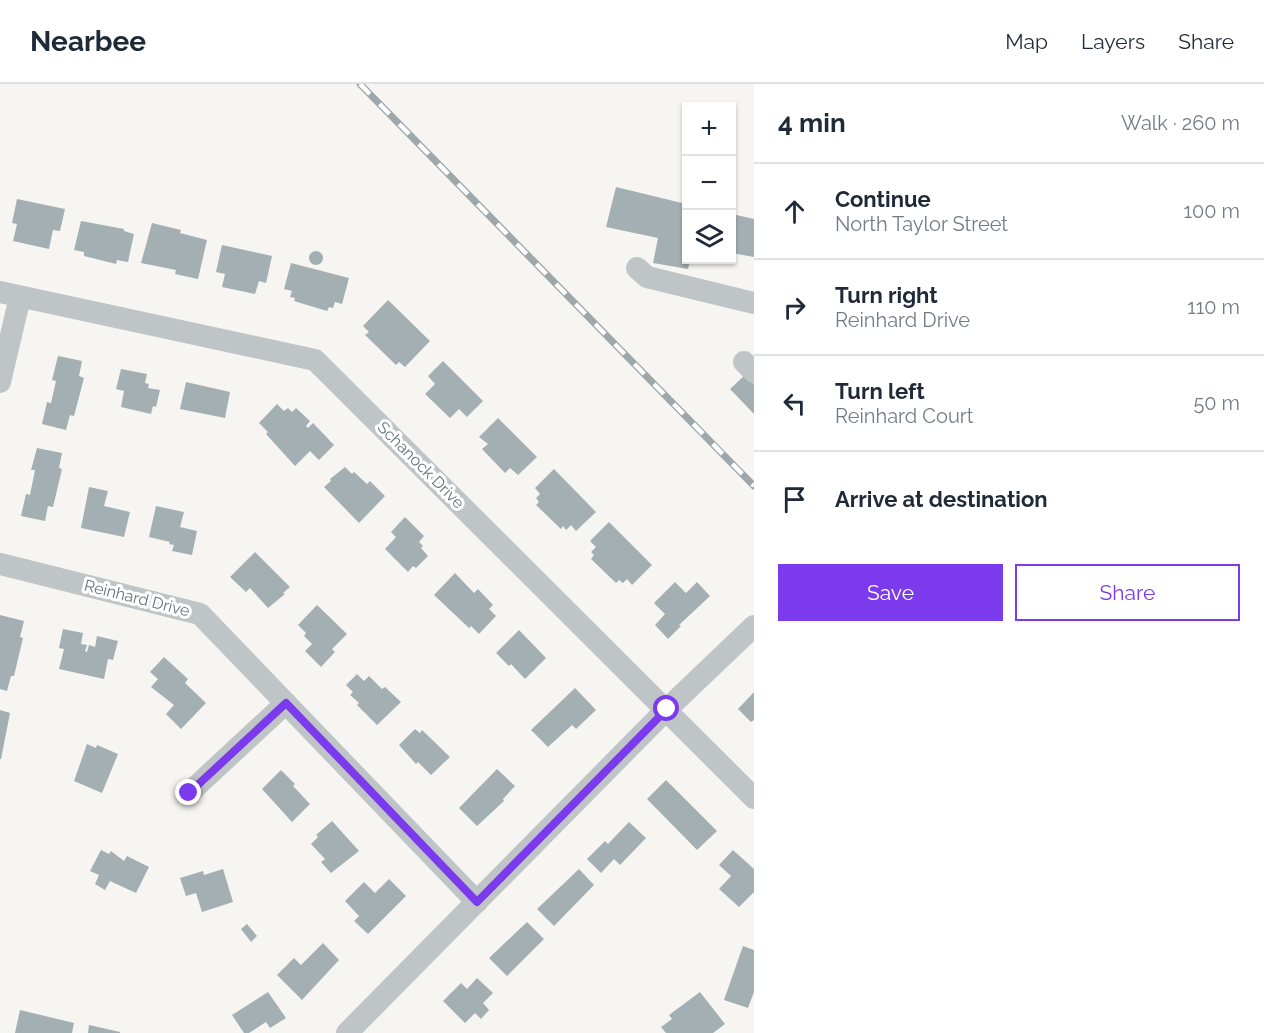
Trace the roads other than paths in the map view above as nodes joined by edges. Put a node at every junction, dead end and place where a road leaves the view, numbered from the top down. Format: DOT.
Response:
graph roads {
  1 [pos="637,268"];
  2 [pos="10,294"];
  3 [pos="754,303"];
  4 [pos="0,382"];
  5 [pos="0,564"];
  6 [pos="754,626"];
  7 [pos="286,703"];
  8 [pos="667,709"];
  9 [pos="189,793"];
  10 [pos="754,798"];
  11 [pos="477,902"];
  12 [pos="347,1033"];
  1 -- 3 [label="street"];
  2 -- 4 [label="street"];
  2 -- 8 [label="street, Schanock Drive"];
  5 -- 7 [label="street, Reinhard Drive"];
  6 -- 8 [label="street"];
  7 -- 9 [label="street"];
  7 -- 11 [label="street, Reinhard Drive"];
  8 -- 10 [label="street, Schanock Drive"];
  8 -- 11 [label="street"];
  11 -- 12 [label="street"];
}
